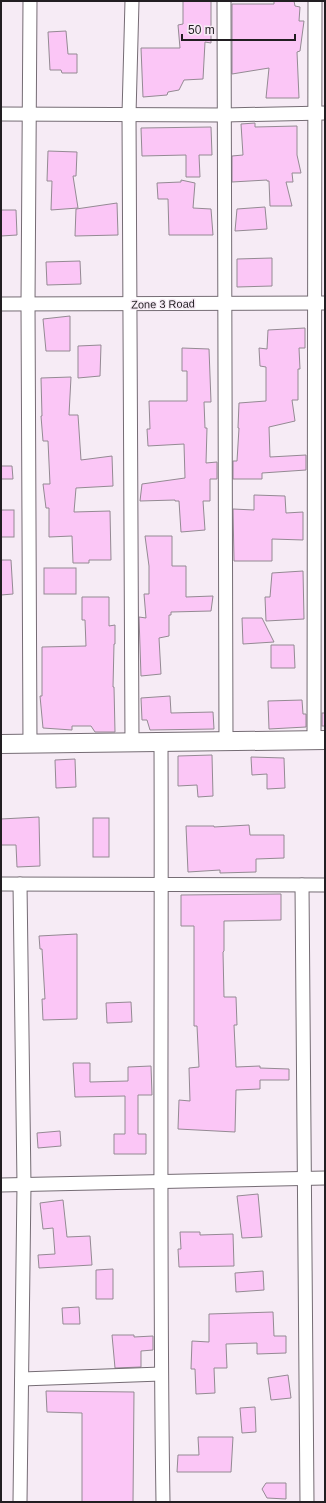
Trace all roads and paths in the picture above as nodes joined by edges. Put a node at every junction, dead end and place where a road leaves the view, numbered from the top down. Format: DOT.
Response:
graph roads {
  1 [pos="30,1"];
  2 [pos="132,1"];
  3 [pos="224,1"];
  4 [pos="315,1"];
  5 [pos="320,113"];
  6 [pos="1,114"];
  7 [pos="30,114"];
  8 [pos="129,114"];
  9 [pos="224,115"];
  10 [pos="224,303"];
  11 [pos="320,303"];
  12 [pos="1,304"];
  13 [pos="28,304"];
  14 [pos="130,304"];
  15 [pos="319,740"];
  16 [pos="226,741"];
  17 [pos="132,742"];
  18 [pos="161,742"];
  19 [pos="1,744"];
  20 [pos="30,744"];
  21 [pos="1,884"];
  22 [pos="20,884"];
  23 [pos="162,884"];
  24 [pos="325,885"];
  25 [pos="302,886"];
  26 [pos="304,1178"];
  27 [pos="325,1178"];
  28 [pos="160,1182"];
  29 [pos="1,1185"];
  30 [pos="24,1185"];
  31 [pos="161,1374"];
  32 [pos="22,1379"];
  33 [pos="20,1502"];
  34 [pos="163,1502"];
  35 [pos="307,1502"];
  1 -- 7 [label="street"];
  2 -- 8 [label="street"];
  3 -- 9 [label="street"];
  4 -- 5 [label="street"];
  5 -- 9 [label="street"];
  5 -- 11 [label="street"];
  6 -- 7 [label="street"];
  7 -- 8 [label="street"];
  7 -- 13 [label="street"];
  8 -- 9 [label="street"];
  8 -- 14 [label="street"];
  9 -- 10 [label="street"];
  10 -- 11 [label="street, Zone 3 Road"];
  10 -- 14 [label="street, Zone 3 Road"];
  10 -- 16 [label="street"];
  11 -- 15 [label="street"];
  12 -- 13 [label="street, Zone 3 Road"];
  13 -- 14 [label="street, Zone 3 Road"];
  13 -- 20 [label="street"];
  14 -- 17 [label="street"];
  15 -- 16 [label="street"];
  16 -- 18 [label="street"];
  17 -- 18 [label="street"];
  17 -- 20 [label="street"];
  18 -- 23 [label="street"];
  19 -- 20 [label="street"];
  21 -- 22 [label="street"];
  22 -- 23 [label="street"];
  22 -- 30 [label="street"];
  23 -- 25 [label="street"];
  23 -- 28 [label="street"];
  24 -- 25 [label="street"];
  25 -- 26 [label="street"];
  26 -- 27 [label="street"];
  26 -- 28 [label="street"];
  26 -- 35 [label="street"];
  28 -- 30 [label="street"];
  28 -- 31 [label="street"];
  29 -- 30 [label="street"];
  30 -- 32 [label="street"];
  31 -- 32 [label="street"];
  31 -- 34 [label="street"];
  32 -- 33 [label="street"];
}
